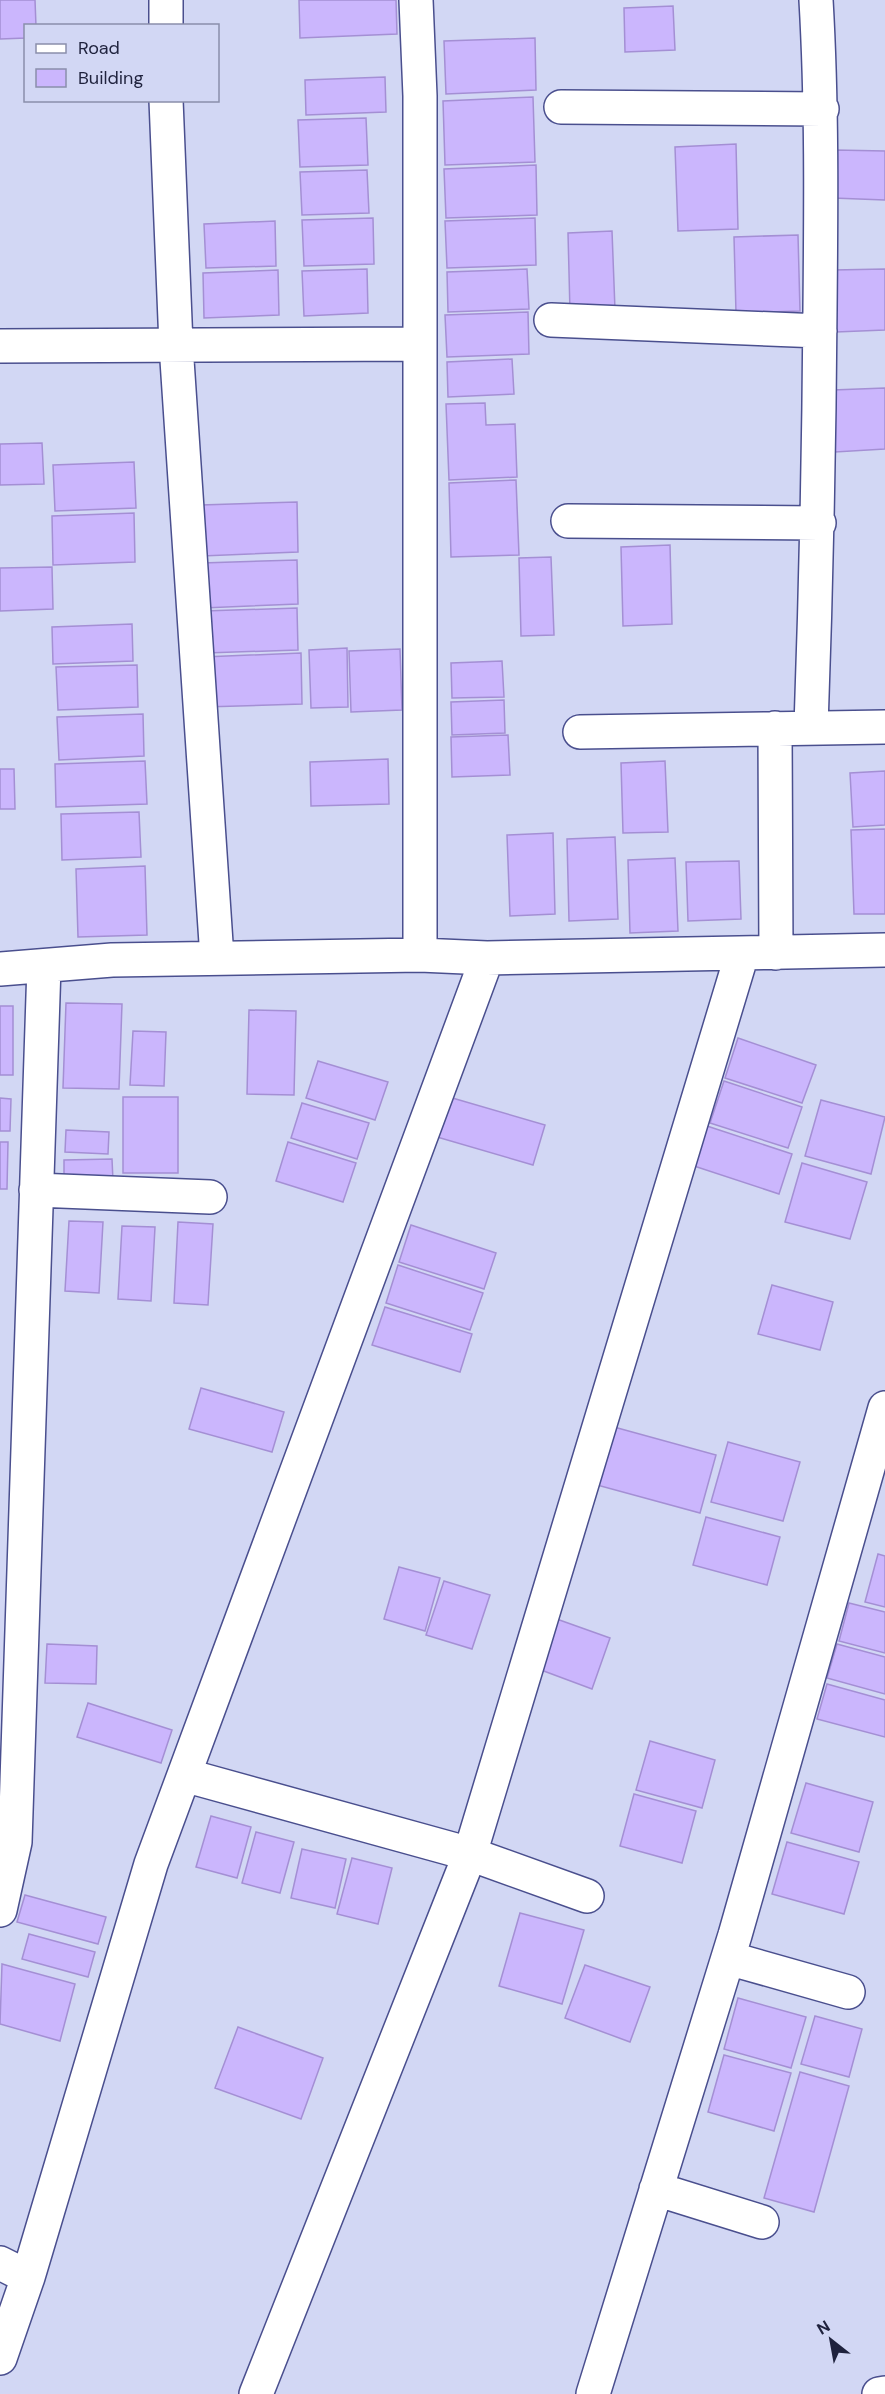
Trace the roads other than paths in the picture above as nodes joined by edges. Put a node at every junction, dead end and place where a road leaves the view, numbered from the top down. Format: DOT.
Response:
graph roads {
  1 [pos="166,0"];
  2 [pos="416,0"];
  3 [pos="816,0"];
  4 [pos="166,24"];
  5 [pos="166,102"];
  6 [pos="561,107"];
  7 [pos="822,109"];
  8 [pos="551,320"];
  9 [pos="820,332"];
  10 [pos="418,344"];
  11 [pos="176,345"];
  12 [pos="0,346"];
  13 [pos="568,522"];
  14 [pos="819,523"];
  15 [pos="811,727"];
  16 [pos="885,727"];
  17 [pos="775,728"];
  18 [pos="580,732"];
  19 [pos="885,950"];
  20 [pos="776,953"];
  21 [pos="742,954"];
  22 [pos="420,955"];
  23 [pos="217,958"];
  24 [pos="487,958"];
  25 [pos="44,966"];
  26 [pos="0,969"];
  27 [pos="36,1190"];
  28 [pos="210,1197"];
  29 [pos="885,1408"];
  30 [pos="184,1775"];
  31 [pos="470,1854"];
  32 [pos="586,1896"];
  33 [pos="0,1910"];
  34 [pos="728,1958"];
  35 [pos="848,1992"];
  36 [pos="656,2189"];
  37 [pos="762,2222"];
  38 [pos="14,2270"];
  39 [pos="0,2358"];
  40 [pos="885,2393"];
  41 [pos="256,2394"];
  42 [pos="593,2394"];
  43 [pos="879,2394"];
  1 -- 4 [label="street"];
  2 -- 10 [label="street"];
  3 -- 7 [label="street"];
  5 -- 11 [label="street"];
  6 -- 7 [label="street"];
  7 -- 9 [label="street"];
  8 -- 9 [label="street"];
  9 -- 14 [label="street"];
  10 -- 11 [label="street"];
  10 -- 22 [label="street"];
  11 -- 12 [label="street"];
  11 -- 23 [label="street"];
  13 -- 14 [label="street"];
  14 -- 15 [label="street"];
  15 -- 16 [label="street"];
  15 -- 17 [label="street"];
  17 -- 18 [label="street"];
  17 -- 20 [label="street"];
  19 -- 20 [label="street"];
  20 -- 21 [label="street"];
  21 -- 24 [label="street"];
  21 -- 31 [label="street"];
  22 -- 23 [label="street"];
  22 -- 24 [label="street"];
  23 -- 25 [label="street"];
  24 -- 30 [label="street"];
  25 -- 26 [label="street"];
  25 -- 27 [label="street"];
  27 -- 28 [label="street"];
  27 -- 33 [label="street"];
  29 -- 34 [label="street"];
  30 -- 31 [label="street"];
  30 -- 38 [label="street"];
  31 -- 32 [label="street"];
  31 -- 41 [label="street"];
  34 -- 35 [label="street"];
  34 -- 36 [label="street"];
  36 -- 37 [label="street"];
  36 -- 42 [label="street"];
  38 -- 39 [label="street"];
  40 -- 43 [label="street"];
}
